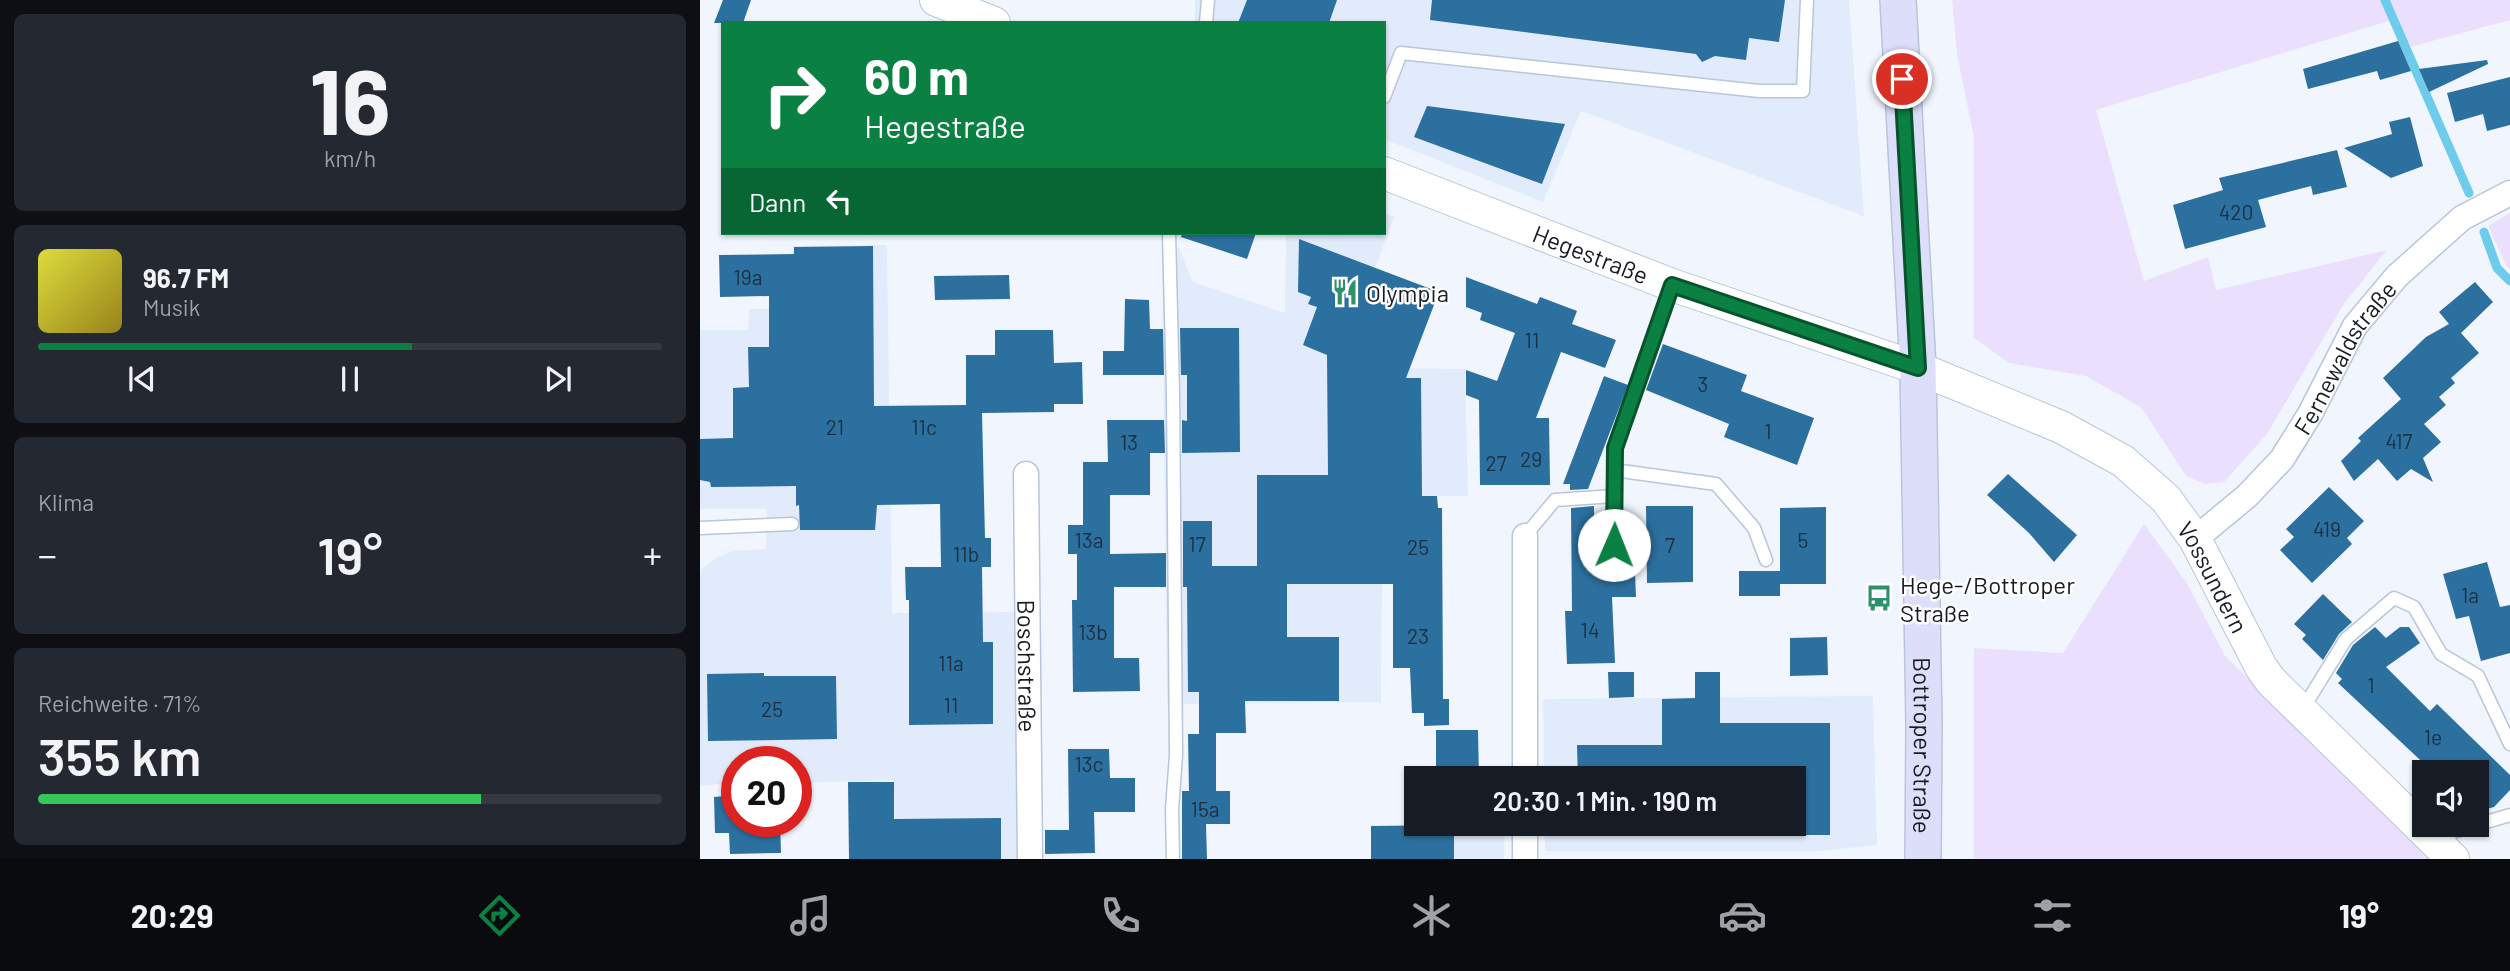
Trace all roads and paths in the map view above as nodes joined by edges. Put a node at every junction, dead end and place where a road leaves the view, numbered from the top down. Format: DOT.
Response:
graph roads {
  1 [pos="936,0"];
  2 [pos="1208,0"];
  3 [pos="1807,0"];
  4 [pos="1898,0"];
  5 [pos="989,21"];
  6 [pos="1206,21"];
  7 [pos="1386,92"];
  8 [pos="1386,174"];
  9 [pos="2510,194"];
  10 [pos="1169,235"];
  11 [pos="1672,285"];
  12 [pos="1918,368"];
  13 [pos="1614,470"];
  14 [pos="1026,474"];
  15 [pos="1614,496"];
  16 [pos="792,524"];
  17 [pos="700,528"];
  18 [pos="1525,537"];
  19 [pos="2195,539"];
  20 [pos="1614,545"];
  21 [pos="1766,560"];
  22 [pos="2301,710"];
  23 [pos="2510,744"];
  24 [pos="1525,766"];
  25 [pos="2510,815"];
  26 [pos="1525,836"];
  27 [pos="2443,849"];
  28 [pos="1030,859"];
  29 [pos="1173,859"];
  30 [pos="1525,859"];
  31 [pos="1923,859"];
  1 -- 5 [label="street"];
  2 -- 6 [label="lane"];
  3 -- 7 [label="lane"];
  4 -- 12 [label="main road, Bottroper Straße"];
  8 -- 11 [label="street, Hegestraße"];
  9 -- 19 [label="street, Fernewaldstraße"];
  10 -- 29 [label="lane"];
  11 -- 12 [label="street, Hegestraße"];
  11 -- 13 [label="lane"];
  12 -- 19 [label="street, Vossundern"];
  12 -- 31 [label="main road, Bottroper Straße"];
  13 -- 15 [label="lane"];
  13 -- 21 [label="lane"];
  14 -- 28 [label="street, Boschstraße"];
  15 -- 18 [label="lane"];
  15 -- 20 [label="lane"];
  16 -- 17 [label="lane"];
  18 -- 24 [label="street"];
  19 -- 22 [label="street, Vossundern"];
  22 -- 23 [label="lane"];
  22 -- 27 [label="street, Vossundern"];
  25 -- 27 [label="lane"];
  26 -- 30 [label="street"];
}
